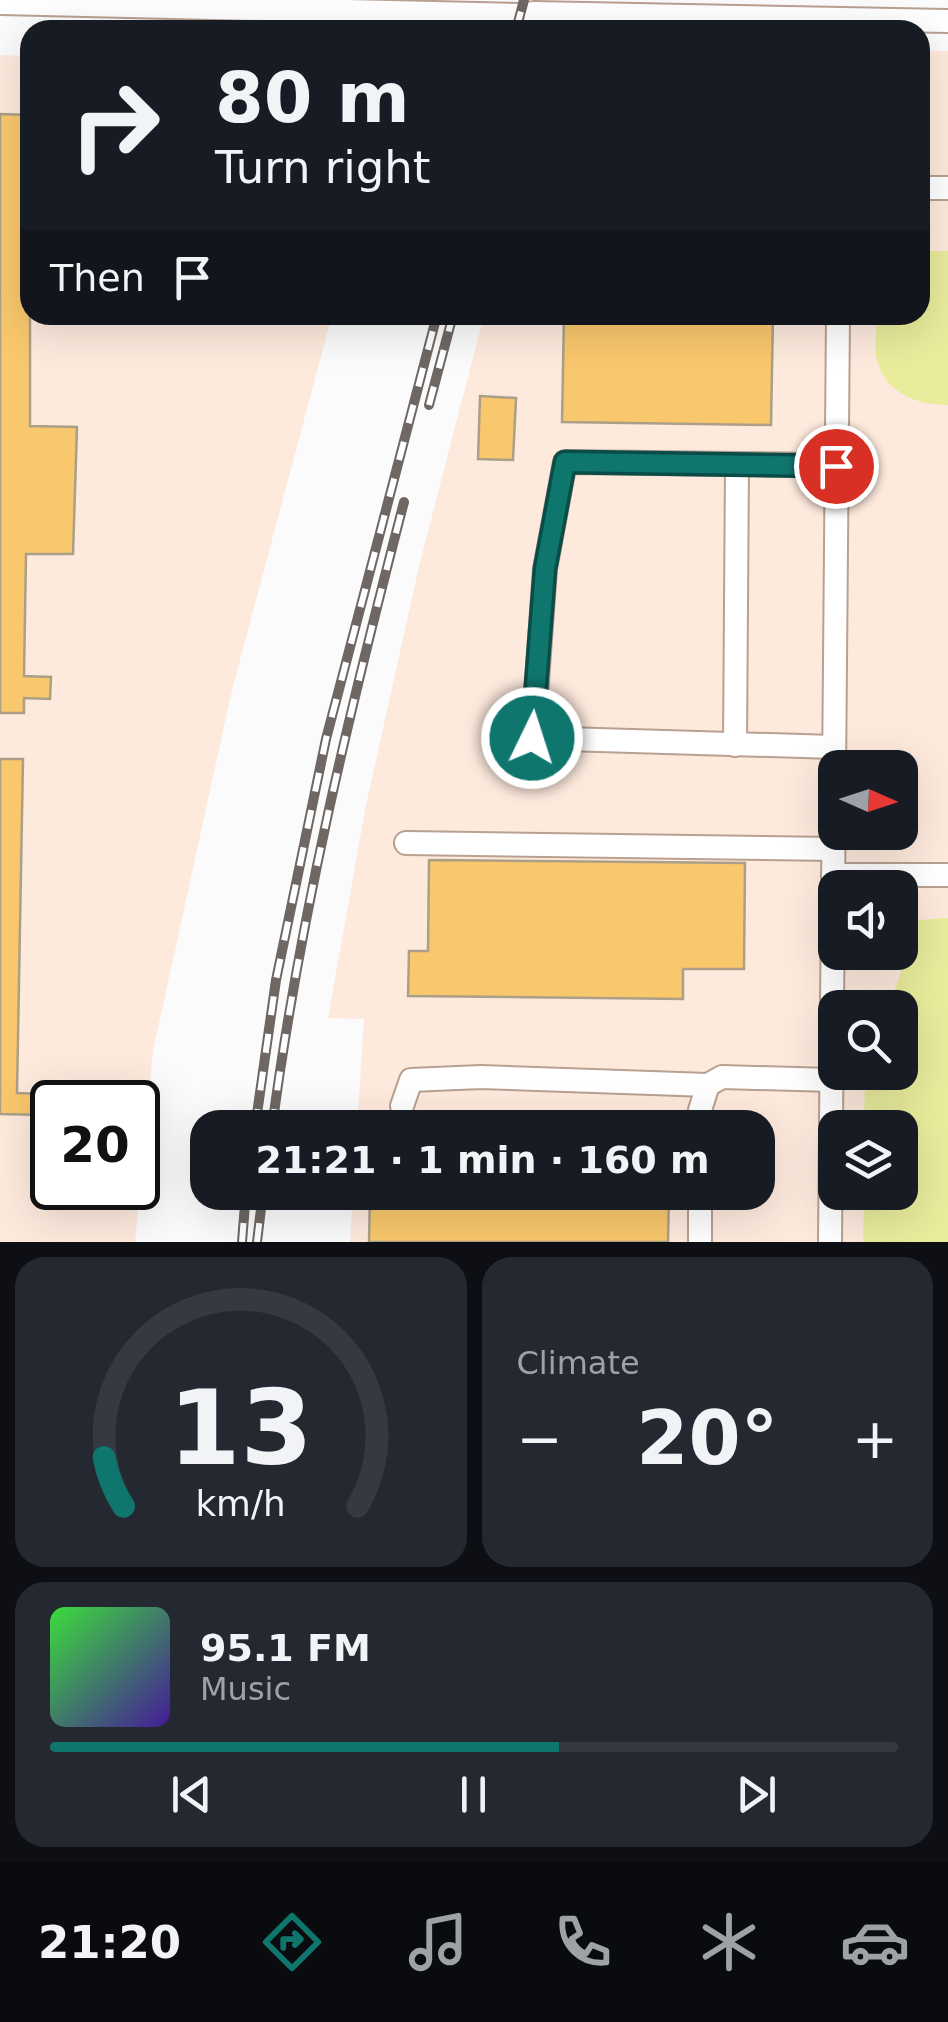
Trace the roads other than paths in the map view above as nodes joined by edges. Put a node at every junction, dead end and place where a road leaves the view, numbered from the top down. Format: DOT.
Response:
graph roads {
  1 [pos="0,3"];
  2 [pos="242,3"];
  3 [pos="368,5"];
  4 [pos="755,8"];
  5 [pos="819,20"];
  6 [pos="838,325"];
  7 [pos="737,464"];
  8 [pos="836,466"];
  9 [pos="734,745"];
  10 [pos="834,747"];
  11 [pos="406,844"];
  12 [pos="818,849"];
  13 [pos="918,875"];
  14 [pos="948,875"];
  15 [pos="818,1080"];
  16 [pos="708,1085"];
  17 [pos="832,1090"];
  18 [pos="402,1106"];
  19 [pos="700,1110"];
  20 [pos="700,1210"];
  21 [pos="700,1242"];
  22 [pos="830,1242"];
  1 -- 2 [label="street"];
  2 -- 3 [label="street"];
  3 -- 4 [label="street"];
  4 -- 5 [label="street"];
  6 -- 8 [label="street"];
  7 -- 8 [label="street"];
  7 -- 9 [label="street"];
  7 -- 9 [label="street"];
  8 -- 10 [label="street"];
  9 -- 10 [label="street"];
  11 -- 12 [label="street"];
  13 -- 14 [label="street"];
  15 -- 16 [label="street"];
  16 -- 18 [label="street"];
  16 -- 19 [label="street"];
  17 -- 22 [label="street"];
  20 -- 21 [label="street"];
}
